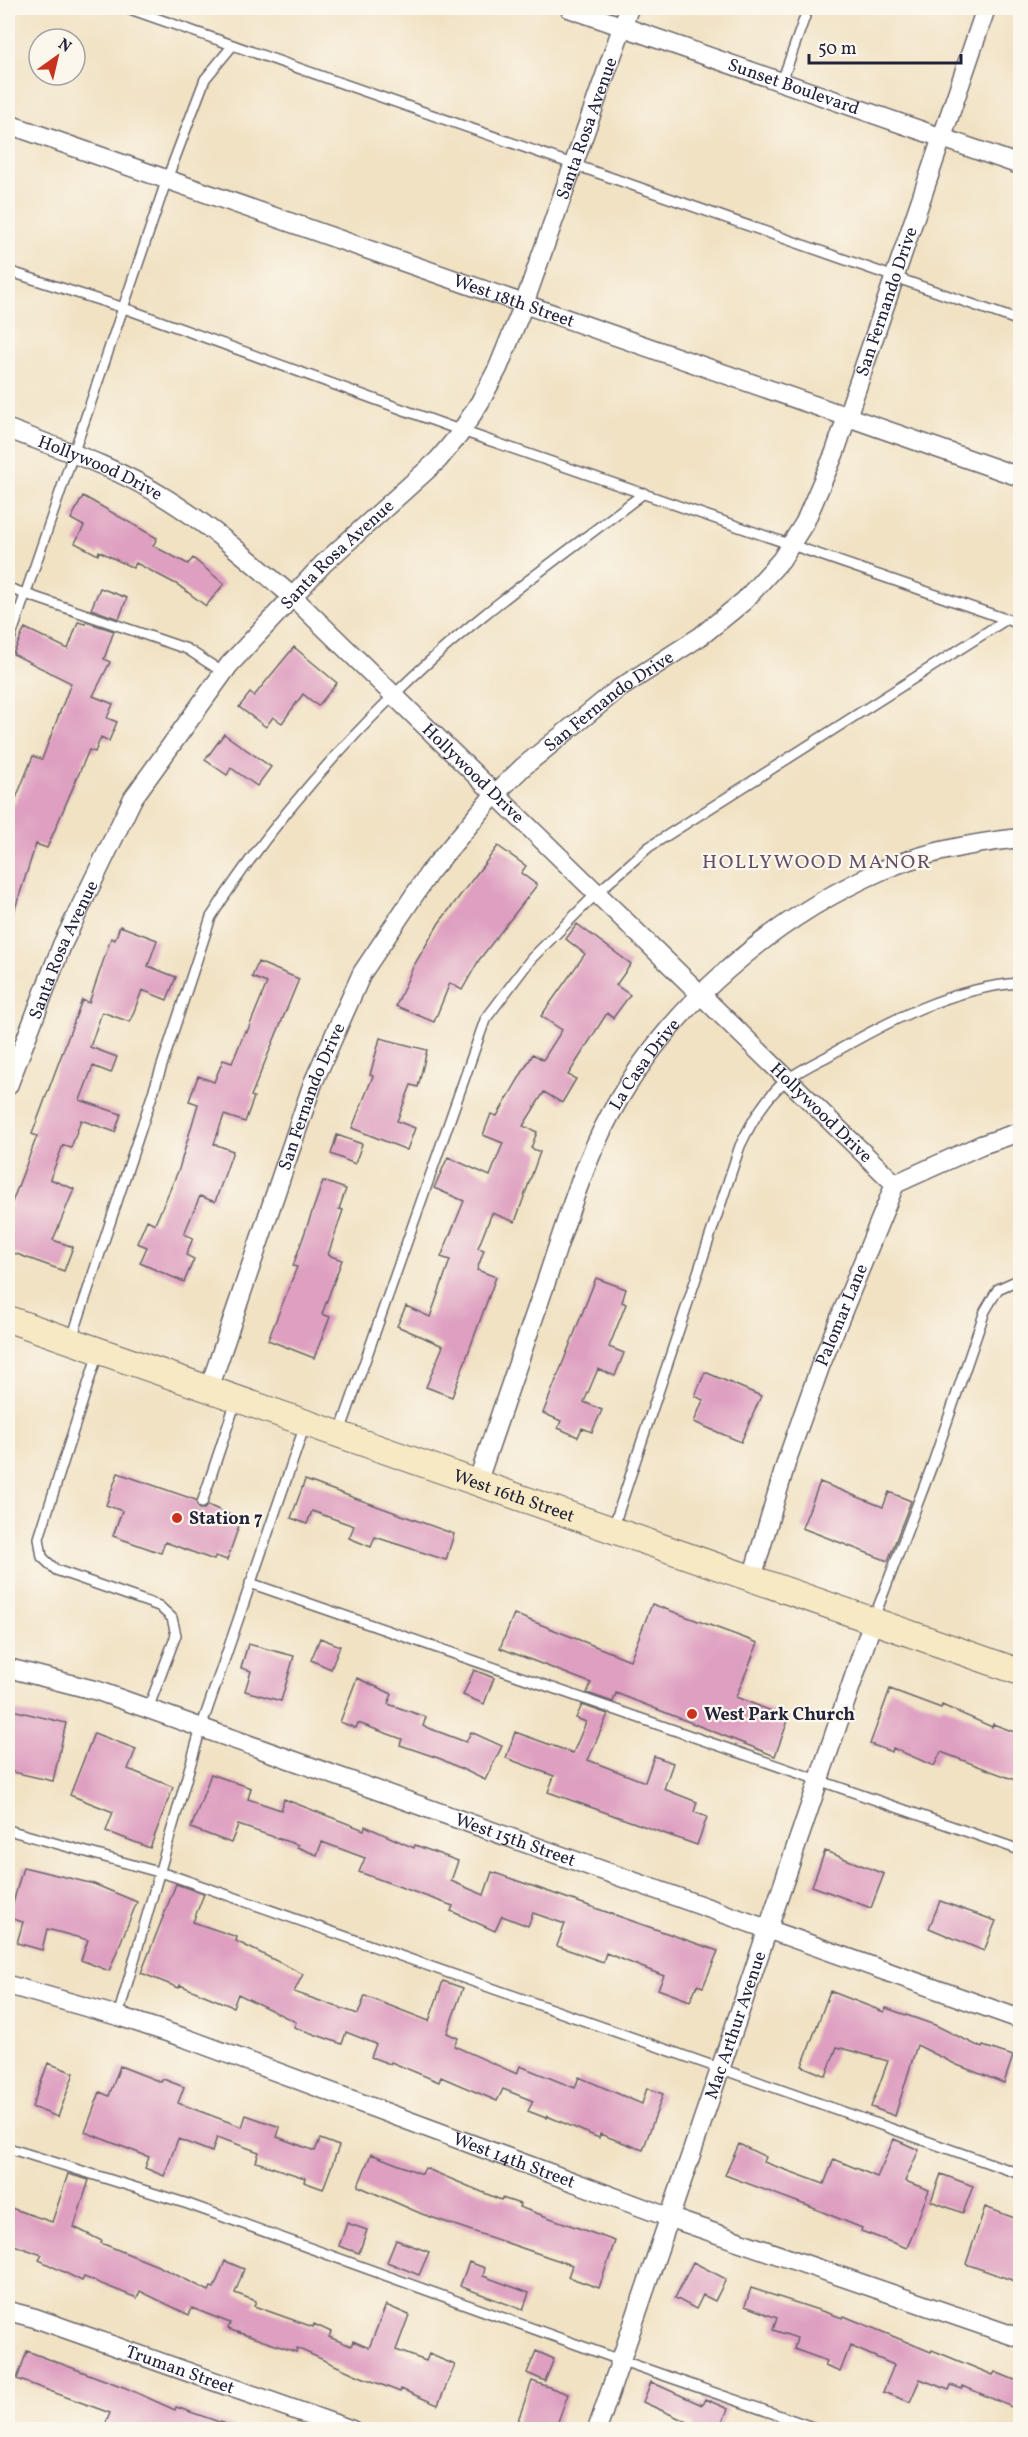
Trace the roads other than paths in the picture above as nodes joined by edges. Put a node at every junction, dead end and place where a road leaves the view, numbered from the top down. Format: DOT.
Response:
graph roads {
  1 [pos="127,8"];
  2 [pos="569,8"];
  3 [pos="629,8"];
  4 [pos="808,8"];
  5 [pos="986,8"];
  6 [pos="623,26"];
  7 [pos="233,45"];
  8 [pos="782,81"];
  9 [pos="8,124"];
  10 [pos="944,138"];
  11 [pos="574,165"];
  12 [pos="1020,165"];
  13 [pos="167,179"];
  14 [pos="8,271"];
  15 [pos="894,277"];
  16 [pos="524,304"];
  17 [pos="124,308"];
  18 [pos="1020,321"];
  19 [pos="845,416"];
  20 [pos="8,429"];
  21 [pos="462,431"];
  22 [pos="74,454"];
  23 [pos="1020,477"];
  24 [pos="644,493"];
  25 [pos="792,543"];
  26 [pos="8,588"];
  27 [pos="26,595"];
  28 [pos="294,598"];
  29 [pos="1007,619"];
  30 [pos="1020,624"];
  31 [pos="8,645"];
  32 [pos="224,673"];
  33 [pos="393,695"];
  34 [pos="495,794"];
  35 [pos="1020,838"];
  36 [pos="597,893"];
  37 [pos="1020,983"];
  38 [pos="701,995"];
  39 [pos="787,1079"];
  40 [pos="8,1086"];
  41 [pos="1020,1132"];
  42 [pos="895,1184"];
  43 [pos="1020,1279"];
  44 [pos="8,1319"];
  45 [pos="70,1341"];
  46 [pos="98,1351"];
  47 [pos="209,1389"];
  48 [pos="237,1399"];
  49 [pos="305,1423"];
  50 [pos="339,1434"];
  51 [pos="477,1483"];
  52 [pos="202,1503"];
  53 [pos="612,1530"];
  54 [pos="752,1578"];
  55 [pos="250,1583"];
  56 [pos="873,1621"];
  57 [pos="8,1668"];
  58 [pos="1020,1670"];
  59 [pos="148,1709"];
  60 [pos="201,1728"];
  61 [pos="819,1779"];
  62 [pos="8,1830"];
  63 [pos="1020,1850"];
  64 [pos="161,1872"];
  65 [pos="768,1930"];
  66 [pos="8,1985"];
  67 [pos="118,2016"];
  68 [pos="1020,2019"];
  69 [pos="720,2069"];
  70 [pos="8,2148"];
  71 [pos="1020,2174"];
  72 [pos="668,2217"];
  73 [pos="8,2312"];
  74 [pos="1020,2338"];
  75 [pos="620,2361"];
  76 [pos="352,2430"];
  77 [pos="597,2430"];
  78 [pos="820,2430"];
  1 -- 7 [label="lane"];
  2 -- 6 [label="street, Sunset Boulevard"];
  3 -- 6 [label="street, Santa Rosa Avenue"];
  4 -- 8 [label="lane"];
  5 -- 10 [label="street, San Fernando Drive"];
  6 -- 8 [label="street, Sunset Boulevard"];
  6 -- 11 [label="street, Santa Rosa Avenue"];
  7 -- 11 [label="lane"];
  7 -- 13 [label="lane"];
  8 -- 10 [label="street, Sunset Boulevard"];
  9 -- 13 [label="street, West 18th Street"];
  10 -- 12 [label="street, Sunset Boulevard"];
  10 -- 15 [label="street, San Fernando Drive"];
  11 -- 15 [label="lane"];
  11 -- 16 [label="street, Santa Rosa Avenue"];
  13 -- 16 [label="street, West 18th Street"];
  13 -- 17 [label="lane"];
  14 -- 17 [label="lane"];
  15 -- 18 [label="lane"];
  15 -- 19 [label="street, San Fernando Drive"];
  16 -- 19 [label="street, West 18th Street"];
  16 -- 21 [label="street, Santa Rosa Avenue"];
  17 -- 21 [label="lane"];
  17 -- 22 [label="lane"];
  19 -- 23 [label="street, West 18th Street"];
  19 -- 25 [label="street, San Fernando Drive"];
  20 -- 22 [label="street, Hollywood Drive"];
  21 -- 24 [label="lane"];
  21 -- 28 [label="street, Santa Rosa Avenue"];
  22 -- 27 [label="lane"];
  22 -- 28 [label="street, Hollywood Drive"];
  24 -- 25 [label="lane"];
  24 -- 33 [label="lane"];
  25 -- 29 [label="lane"];
  25 -- 34 [label="street, San Fernando Drive"];
  26 -- 27 [label="lane"];
  27 -- 31 [label="lane"];
  27 -- 32 [label="lane"];
  28 -- 32 [label="street, Santa Rosa Avenue"];
  28 -- 33 [label="street, Hollywood Drive"];
  29 -- 30 [label="lane"];
  29 -- 36 [label="lane"];
  32 -- 40 [label="street, Santa Rosa Avenue"];
  33 -- 34 [label="street, Hollywood Drive"];
  33 -- 45 [label="lane"];
  34 -- 36 [label="street, Hollywood Drive"];
  34 -- 47 [label="street, San Fernando Drive"];
  35 -- 38 [label="street, La Casa Drive"];
  36 -- 38 [label="street, Hollywood Drive"];
  36 -- 50 [label="lane"];
  37 -- 39 [label="lane"];
  38 -- 39 [label="street, Hollywood Drive"];
  38 -- 51 [label="street, La Casa Drive"];
  39 -- 42 [label="street, Hollywood Drive"];
  39 -- 53 [label="lane"];
  41 -- 42 [label="street"];
  42 -- 54 [label="street, Palomar Lane"];
  43 -- 56 [label="lane"];
  44 -- 45 [label="main road, West 16th Street"];
  45 -- 46 [label="main road, West 16th Street"];
  46 -- 47 [label="main road, West 16th Street"];
  46 -- 59 [label="lane"];
  47 -- 48 [label="main road, West 16th Street"];
  48 -- 49 [label="main road, West 16th Street"];
  48 -- 52 [label="lane"];
  49 -- 50 [label="main road, West 16th Street"];
  49 -- 55 [label="lane"];
  50 -- 51 [label="main road, West 16th Street"];
  51 -- 53 [label="main road, West 16th Street"];
  53 -- 54 [label="main road, West 16th Street"];
  54 -- 56 [label="main road, West 16th Street"];
  55 -- 60 [label="lane"];
  55 -- 61 [label="lane"];
  56 -- 58 [label="main road, West 16th Street"];
  56 -- 61 [label="street, Mac Arthur Avenue"];
  57 -- 59 [label="street, West 15th Street"];
  59 -- 60 [label="street, West 15th Street"];
  60 -- 64 [label="lane"];
  60 -- 65 [label="street, West 15th Street"];
  61 -- 63 [label="lane"];
  61 -- 65 [label="street, Mac Arthur Avenue"];
  62 -- 64 [label="lane"];
  64 -- 67 [label="lane"];
  64 -- 69 [label="lane"];
  65 -- 68 [label="street, West 15th Street"];
  65 -- 69 [label="street, Mac Arthur Avenue"];
  66 -- 67 [label="street, West 14th Street"];
  67 -- 72 [label="street, West 14th Street"];
  69 -- 71 [label="lane"];
  69 -- 72 [label="street, Mac Arthur Avenue"];
  70 -- 75 [label="lane"];
  72 -- 74 [label="street, West 14th Street"];
  72 -- 75 [label="street, Mac Arthur Avenue"];
  73 -- 76 [label="street, Truman Street"];
  75 -- 77 [label="street, Mac Arthur Avenue"];
  75 -- 78 [label="lane"];
}
